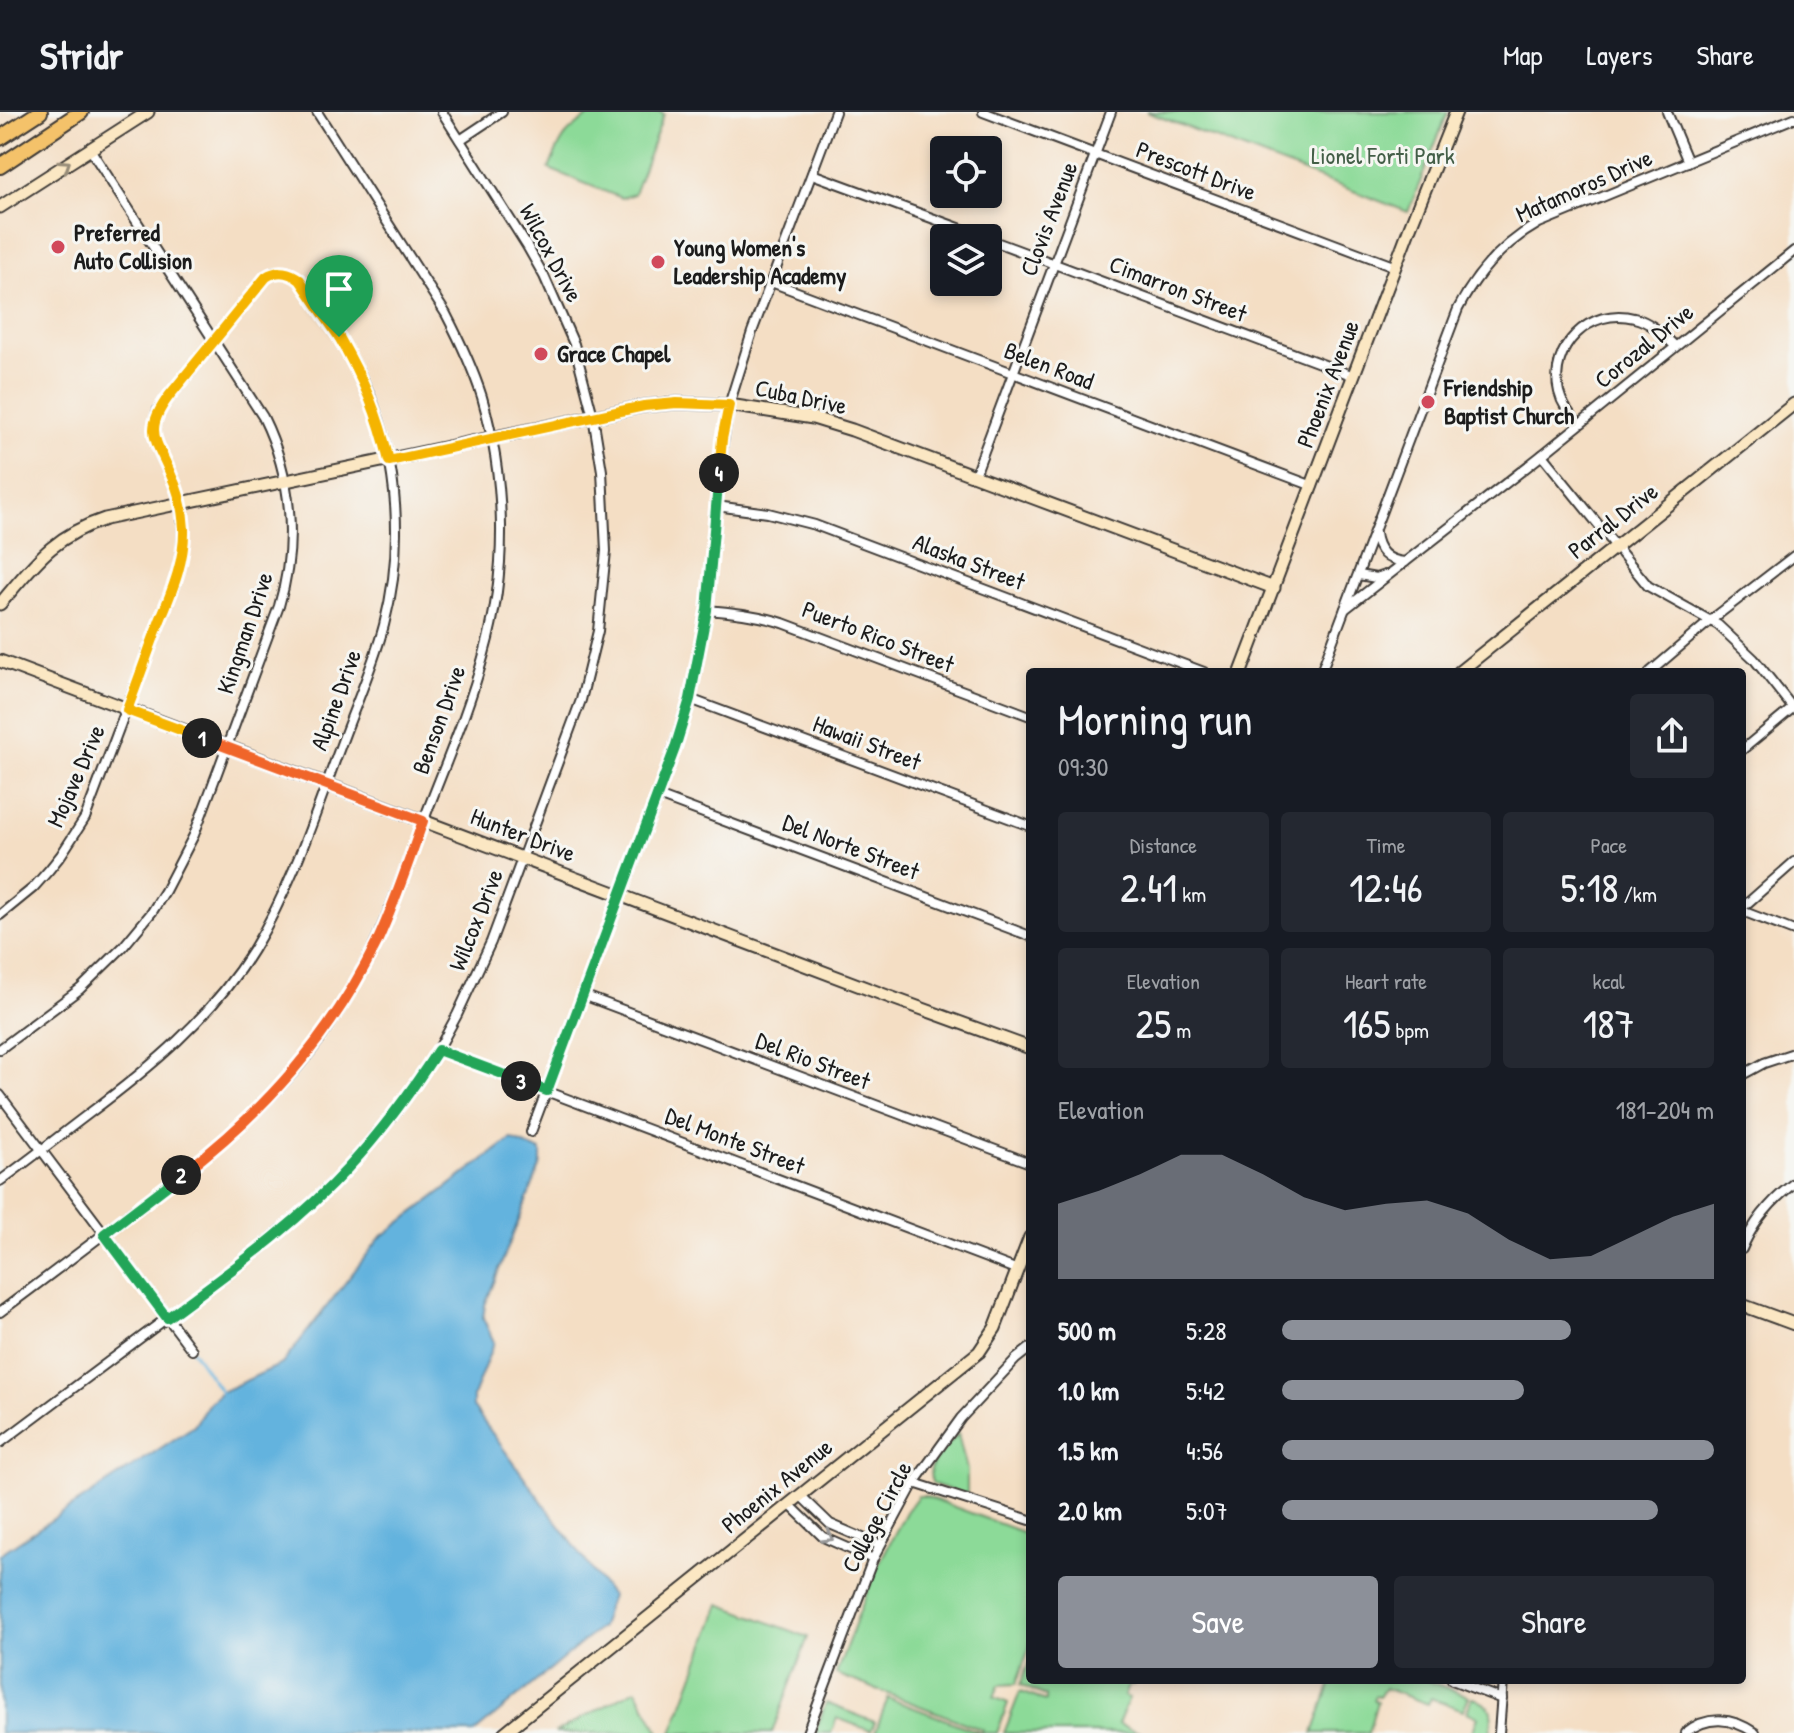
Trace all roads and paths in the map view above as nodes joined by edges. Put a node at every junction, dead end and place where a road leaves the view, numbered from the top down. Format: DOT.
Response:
graph roads {
  1 [pos="40,112"];
  2 [pos="81,112"];
  3 [pos="92,112"];
  4 [pos="148,112"];
  5 [pos="317,112"];
  6 [pos="442,112"];
  7 [pos="502,112"];
  8 [pos="835,112"];
  9 [pos="983,112"];
  10 [pos="1111,112"];
  11 [pos="1456,112"];
  12 [pos="1667,112"];
  13 [pos="1794,118"];
  14 [pos="56,129"];
  15 [pos="0,138"];
  16 [pos="460,140"];
  17 [pos="90,149"];
  18 [pos="1094,155"];
  19 [pos="1688,162"];
  20 [pos="0,166"];
  21 [pos="812,174"];
  22 [pos="0,207"];
  23 [pos="949,224"];
  24 [pos="1002,244"];
  25 [pos="1794,251"];
  26 [pos="1053,263"];
  27 [pos="1396,267"];
  28 [pos="293,274"];
  29 [pos="771,282"];
  30 [pos="214,343"];
  31 [pos="1675,346"];
  32 [pos="1012,373"];
  33 [pos="1354,376"];
  34 [pos="1794,404"];
  35 [pos="729,405"];
  36 [pos="593,416"];
  37 [pos="1578,424"];
  38 [pos="491,438"];
  39 [pos="1542,455"];
  40 [pos="389,461"];
  41 [pos="975,475"];
  42 [pos="284,482"];
  43 [pos="1313,486"];
  44 [pos="180,503"];
  45 [pos="716,506"];
  46 [pos="1375,531"];
  47 [pos="1617,546"];
  48 [pos="1794,556"];
  49 [pos="1406,562"];
  50 [pos="1392,573"];
  51 [pos="1359,575"];
  52 [pos="1274,588"];
  53 [pos="0,604"];
  54 [pos="707,610"];
  55 [pos="1345,610"];
  56 [pos="1711,620"];
  57 [pos="0,661"];
  58 [pos="1193,668"];
  59 [pos="1243,668"];
  60 [pos="1323,668"];
  61 [pos="1464,668"];
  62 [pos="1655,668"];
  63 [pos="690,699"];
  64 [pos="1794,707"];
  65 [pos="127,710"];
  66 [pos="1026,714"];
  67 [pos="226,747"];
  68 [pos="1746,747"];
  69 [pos="326,785"];
  70 [pos="658,796"];
  71 [pos="423,821"];
  72 [pos="1026,825"];
  73 [pos="522,858"];
  74 [pos="1794,862"];
  75 [pos="620,895"];
  76 [pos="1746,905"];
  77 [pos="1746,911"];
  78 [pos="0,915"];
  79 [pos="1794,931"];
  80 [pos="1026,934"];
  81 [pos="583,995"];
  82 [pos="1026,1047"];
  83 [pos="0,1049"];
  84 [pos="438,1050"];
  85 [pos="1794,1053"];
  86 [pos="1746,1073"];
  87 [pos="547,1091"];
  88 [pos="0,1095"];
  89 [pos="531,1132"];
  90 [pos="42,1150"];
  91 [pos="1026,1161"];
  92 [pos="0,1181"];
  93 [pos="1794,1183"];
  94 [pos="104,1234"];
  95 [pos="1746,1239"];
  96 [pos="1026,1248"];
  97 [pos="1018,1270"];
  98 [pos="1746,1306"];
  99 [pos="0,1312"];
  100 [pos="167,1318"];
  101 [pos="1794,1324"];
  102 [pos="192,1350"];
  103 [pos="1026,1352"];
  104 [pos="0,1443"];
  105 [pos="914,1483"];
  106 [pos="801,1496"];
  107 [pos="790,1505"];
  108 [pos="1026,1519"];
  109 [pos="879,1545"];
  110 [pos="873,1559"];
  111 [pos="1463,1684"];
  112 [pos="1503,1684"];
  113 [pos="1502,1699"];
  114 [pos="504,1733"];
  115 [pos="807,1733"];
  116 [pos="1499,1733"];
  117 [pos="1685,1733"];
  118 [pos="1755,1733"];
  1 -- 15 [label="highway"];
  2 -- 14 [label="highway"];
  3 -- 14 [label="highway"];
  4 -- 17 [label="street"];
  5 -- 38 [label="street, Benson Drive"];
  6 -- 16 [label="street, Wilcox Drive"];
  7 -- 16 [label="street"];
  8 -- 21 [label="street"];
  9 -- 18 [label="street, Prescott Drive"];
  10 -- 18 [label="street, Clovis Avenue"];
  11 -- 27 [label="street, Phoenix Avenue"];
  12 -- 19 [label="street"];
  13 -- 19 [label="street, Matamoros Drive"];
  14 -- 20 [label="highway"];
  16 -- 36 [label="street, Wilcox Drive"];
  22 -- 17 [label="street, one-way"];
  17 -- 30 [label="street, Kingman Drive"];
  18 -- 26 [label="street, Clovis Avenue"];
  18 -- 27 [label="street, Prescott Drive"];
  19 -- 46 [label="street, Matamoros Drive"];
  21 -- 23 [label="street, Cimarron Street"];
  21 -- 29 [label="street"];
  24 -- 26 [label="street, Cimarron Street"];
  25 -- 31 [label="street, Corozal Drive"];
  26 -- 32 [label="street, Clovis Avenue"];
  26 -- 33 [label="street, Cimarron Street"];
  27 -- 33 [label="street, Phoenix Avenue"];
  28 -- 30 [label="street, Mojave Drive"];
  28 -- 40 [label="street, Alpine Drive"];
  29 -- 32 [label="street, Belen Road"];
  29 -- 35 [label="street"];
  30 -- 42 [label="street, Kingman Drive"];
  30 -- 44 [label="street, Mojave Drive"];
  31 -- 37 [label="street, Corozal Drive"];
  31 -- 37 [label="street"];
  32 -- 41 [label="street, Clovis Avenue"];
  32 -- 43 [label="street, Belen Road"];
  33 -- 43 [label="street, Phoenix Avenue"];
  34 -- 47 [label="street, Parral Drive"];
  35 -- 36 [label="street, Cuba Drive"];
  35 -- 41 [label="street, Cuba Drive"];
  35 -- 45 [label="street"];
  36 -- 38 [label="street, Cuba Drive"];
  36 -- 73 [label="street, Wilcox Drive"];
  37 -- 39 [label="street, Corozal Drive"];
  38 -- 40 [label="street, Cuba Drive"];
  38 -- 71 [label="street, Benson Drive"];
  39 -- 47 [label="street"];
  39 -- 49 [label="street, Corozal Drive"];
  40 -- 42 [label="street, Cuba Drive"];
  40 -- 69 [label="street, Alpine Drive"];
  41 -- 52 [label="street, Cuba Drive"];
  42 -- 44 [label="street, Cuba Drive"];
  42 -- 67 [label="street, Kingman Drive"];
  43 -- 52 [label="street, Phoenix Avenue"];
  44 -- 53 [label="street, Cuba Drive"];
  44 -- 65 [label="street, Mojave Drive"];
  45 -- 54 [label="street"];
  45 -- 58 [label="street, Alaska Street"];
  46 -- 49 [label="street"];
  46 -- 51 [label="street, Matamoros Drive"];
  47 -- 56 [label="street"];
  47 -- 61 [label="street, Parral Drive"];
  48 -- 56 [label="street"];
  49 -- 50 [label="street, Corozal Drive"];
  50 -- 51 [label="street"];
  50 -- 55 [label="street, Corozal Drive"];
  51 -- 55 [label="street, Matamoros Drive"];
  52 -- 59 [label="street, Phoenix Avenue"];
  54 -- 63 [label="street"];
  54 -- 66 [label="street, Puerto Rico Street"];
  55 -- 60 [label="street, Matamoros Drive"];
  56 -- 62 [label="street"];
  56 -- 64 [label="street"];
  57 -- 65 [label="street, Hunter Drive"];
  63 -- 70 [label="street"];
  63 -- 72 [label="street, Hawaii Street"];
  64 -- 68 [label="street"];
  65 -- 67 [label="street, Hunter Drive"];
  65 -- 78 [label="street, Mojave Drive"];
  67 -- 69 [label="street, Hunter Drive"];
  67 -- 83 [label="street, Kingman Drive"];
  69 -- 71 [label="street, Hunter Drive"];
  69 -- 90 [label="street, Alpine Drive"];
  70 -- 75 [label="street"];
  70 -- 80 [label="street, Del Norte Street"];
  71 -- 73 [label="street, Hunter Drive"];
  71 -- 94 [label="street, Benson Drive"];
  73 -- 75 [label="street, Hunter Drive"];
  73 -- 84 [label="street, Wilcox Drive"];
  74 -- 76 [label="street"];
  75 -- 81 [label="street"];
  75 -- 82 [label="street, Hunter Drive"];
  77 -- 79 [label="street"];
  81 -- 87 [label="street"];
  81 -- 91 [label="street, Del Rio Street"];
  84 -- 87 [label="street, Del Monte Street"];
  84 -- 100 [label="street, Wilcox Drive"];
  85 -- 86 [label="street"];
  87 -- 89 [label="street"];
  87 -- 97 [label="street, Del Monte Street"];
  88 -- 90 [label="street"];
  90 -- 92 [label="street, Alpine Drive"];
  90 -- 94 [label="street"];
  93 -- 95 [label="street"];
  94 -- 99 [label="street, Benson Drive"];
  94 -- 100 [label="street"];
  96 -- 97 [label="street, Phoenix Avenue"];
  97 -- 106 [label="street, Phoenix Avenue"];
  98 -- 101 [label="street"];
  100 -- 102 [label="street"];
  100 -- 104 [label="street, Wilcox Drive"];
  103 -- 105 [label="street, College Circle"];
  105 -- 108 [label="street"];
  105 -- 109 [label="street, College Circle"];
  106 -- 107 [label="street, Phoenix Avenue"];
  106 -- 109 [label="street"];
  107 -- 110 [label="street, one-way"];
  107 -- 114 [label="street, Phoenix Avenue"];
  109 -- 110 [label="street, College Circle"];
  110 -- 115 [label="street, College Circle"];
  111 -- 113 [label="street"];
  112 -- 113 [label="street"];
  113 -- 116 [label="street"];
  117 -- 118 [label="street"];
}
